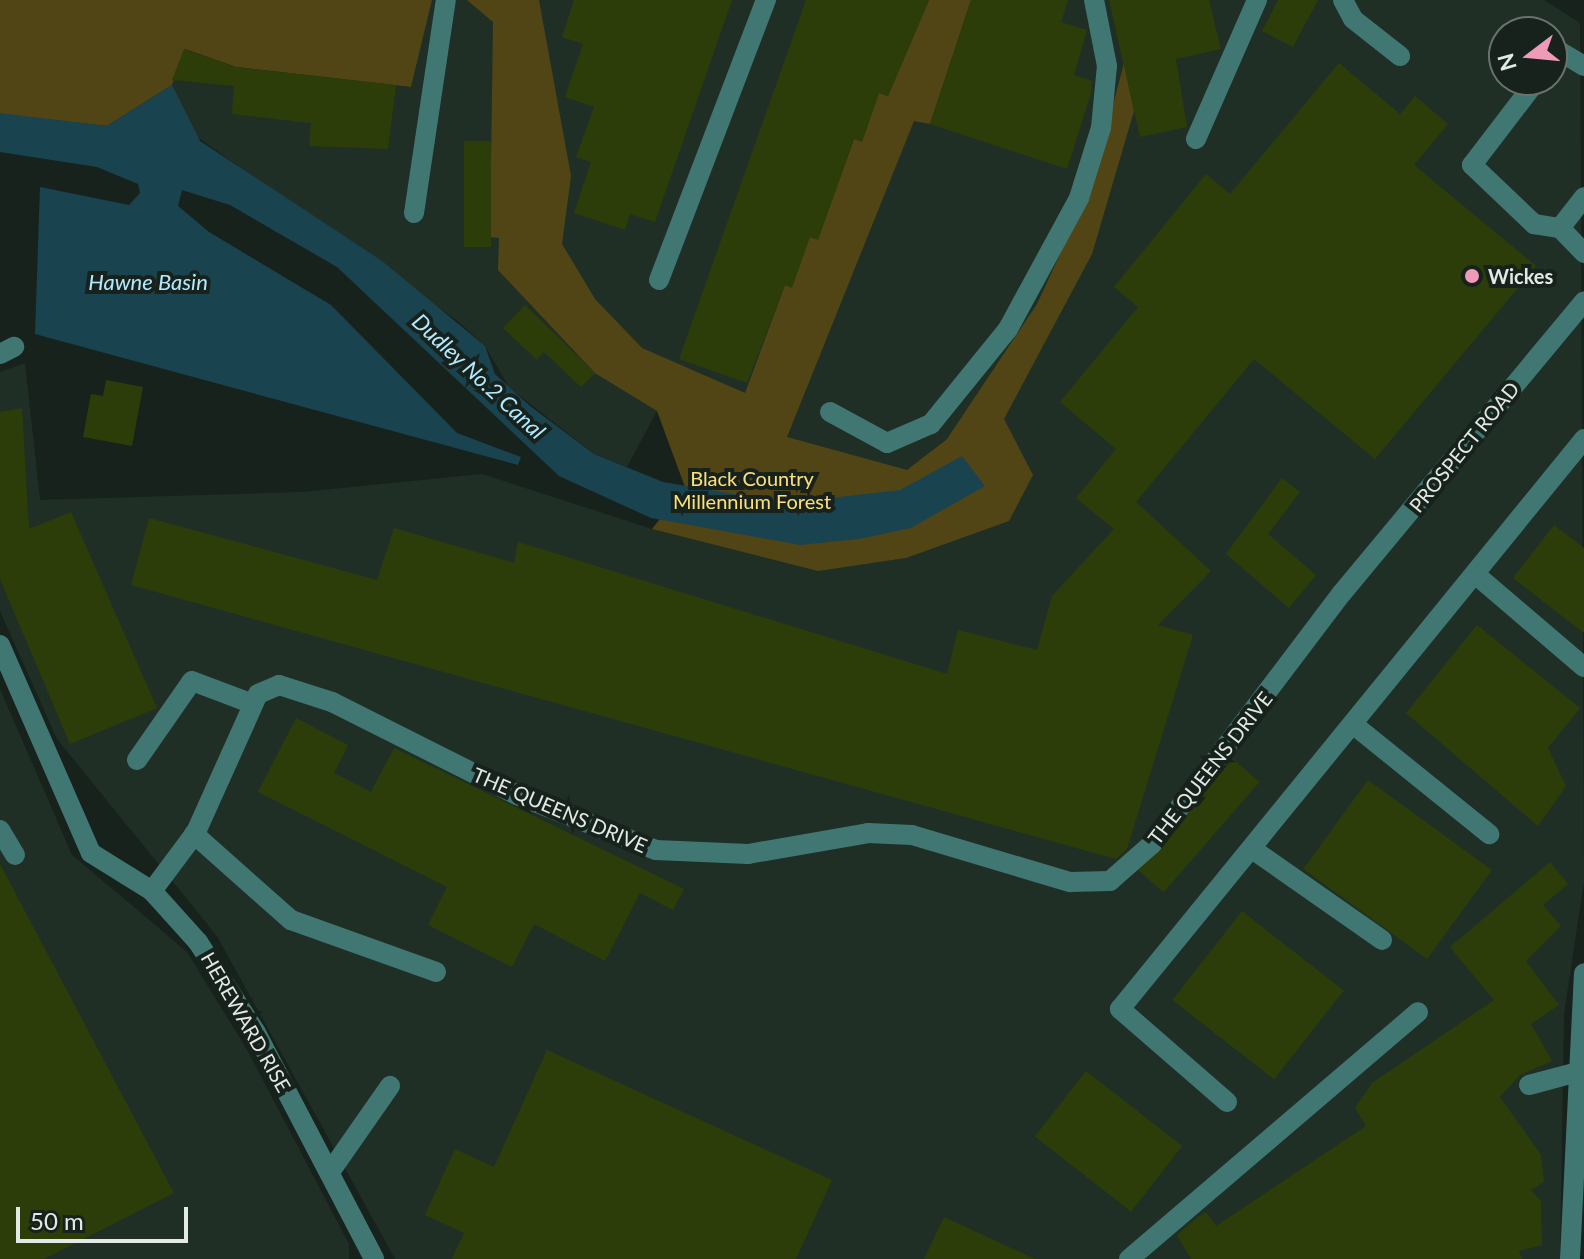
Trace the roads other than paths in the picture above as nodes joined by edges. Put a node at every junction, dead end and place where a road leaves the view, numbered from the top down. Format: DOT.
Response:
graph roads {
  1 [pos="446,0"];
  2 [pos="766,0"];
  3 [pos="1094,0"];
  4 [pos="1257,0"];
  5 [pos="1343,0"];
  6 [pos="1400,56"];
  7 [pos="1525,96"];
  8 [pos="1196,139"];
  9 [pos="1584,197"];
  10 [pos="414,213"];
  11 [pos="1560,228"];
  12 [pos="1584,253"];
  13 [pos="659,280"];
  14 [pos="1584,301"];
  15 [pos="830,412"];
  16 [pos="1584,439"];
  17 [pos="1475,574"];
  18 [pos="1342,593"];
  19 [pos="0,645"];
  20 [pos="1584,667"];
  21 [pos="253,704"];
  22 [pos="1354,725"];
  23 [pos="137,760"];
  24 [pos="0,830"];
  25 [pos="194,834"];
  26 [pos="1489,834"];
  27 [pos="1255,851"];
  28 [pos="15,855"];
  29 [pos="152,891"];
  30 [pos="1382,940"];
  31 [pos="436,972"];
  32 [pos="1584,973"];
  33 [pos="1418,1012"];
  34 [pos="1574,1073"];
  35 [pos="1529,1085"];
  36 [pos="390,1086"];
  37 [pos="1227,1102"];
  38 [pos="330,1172"];
  39 [pos="1584,1215"];
  40 [pos="1567,1229"];
  41 [pos="374,1259"];
  42 [pos="1129,1259"];
  43 [pos="1570,1259"];
  1 -- 10 [label="street"];
  2 -- 13 [label="street"];
  3 -- 15 [label="street"];
  4 -- 8 [label="street"];
  5 -- 6 [label="street"];
  7 -- 11 [label="street"];
  9 -- 11 [label="street"];
  11 -- 12 [label="street"];
  14 -- 18 [label="street, PROSPECT ROAD"];
  16 -- 17 [label="street"];
  17 -- 20 [label="street"];
  17 -- 22 [label="street"];
  18 -- 21 [label="street, THE QUEENS DRIVE"];
  19 -- 29 [label="street, HEREWARD RISE"];
  21 -- 23 [label="street"];
  21 -- 25 [label="street"];
  22 -- 26 [label="street"];
  22 -- 27 [label="street"];
  24 -- 28 [label="street"];
  25 -- 29 [label="street"];
  25 -- 31 [label="street"];
  27 -- 30 [label="street"];
  27 -- 37 [label="street"];
  29 -- 38 [label="street, HEREWARD RISE"];
  32 -- 34 [label="street"];
  33 -- 42 [label="street"];
  34 -- 35 [label="street"];
  34 -- 40 [label="street"];
  36 -- 38 [label="street"];
  38 -- 41 [label="street, HEREWARD RISE"];
  39 -- 40 [label="street"];
  40 -- 43 [label="street"];
}
